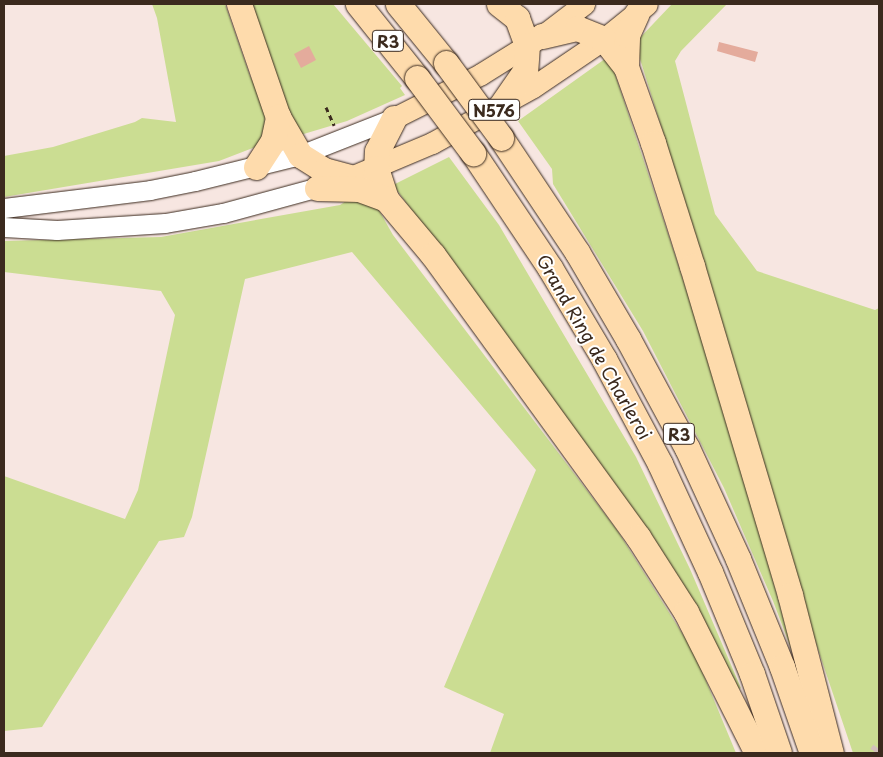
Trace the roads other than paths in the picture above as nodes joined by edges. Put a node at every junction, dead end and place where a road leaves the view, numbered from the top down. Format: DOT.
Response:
graph roads {
  1 [pos="239,4"];
  2 [pos="358,4"];
  3 [pos="398,4"];
  4 [pos="584,4"];
  5 [pos="642,8"];
  6 [pos="508,11"];
  7 [pos="563,20"];
  8 [pos="604,39"];
  9 [pos="535,41"];
  10 [pos="626,67"];
  11 [pos="500,107"];
  12 [pos="278,117"];
  13 [pos="394,118"];
  14 [pos="300,155"];
  15 [pos="256,167"];
  16 [pos="376,168"];
  17 [pos="350,177"];
  18 [pos="317,188"];
  19 [pos="386,199"];
  20 [pos="4,208"];
  21 [pos="4,227"];
  22 [pos="757,753"];
  23 [pos="779,753"];
  24 [pos="812,753"];
  25 [pos="831,753"];
  1 -- 12 [label="highway"];
  2 -- 23 [label="highway, Grand Ring de Charleroi / R3, bridge"];
  3 -- 24 [label="highway, Grand Ring de Charleroi / R3, bridge"];
  4 -- 7 [label="main road, N576"];
  5 -- 8 [label="main road, N576"];
  5 -- 10 [label="highway"];
  6 -- 7 [label="highway"];
  6 -- 9 [label="highway"];
  7 -- 9 [label="main road, N576"];
  8 -- 9 [label="highway"];
  8 -- 10 [label="highway"];
  8 -- 11 [label="main road, N576"];
  9 -- 11 [label="highway"];
  9 -- 13 [label="main road, N576"];
  10 -- 25 [label="highway"];
  11 -- 16 [label="main road, N576"];
  12 -- 14 [label="highway"];
  12 -- 15 [label="highway"];
  13 -- 14 [label="main road, N576"];
  13 -- 16 [label="highway"];
  14 -- 15 [label="main road, N576"];
  14 -- 17 [label="highway"];
  15 -- 20 [label="main road, N576"];
  16 -- 17 [label="main road, N576"];
  16 -- 19 [label="highway"];
  17 -- 18 [label="main road, N576"];
  18 -- 19 [label="highway"];
  18 -- 21 [label="main road, N576"];
  19 -- 22 [label="highway"];
}
